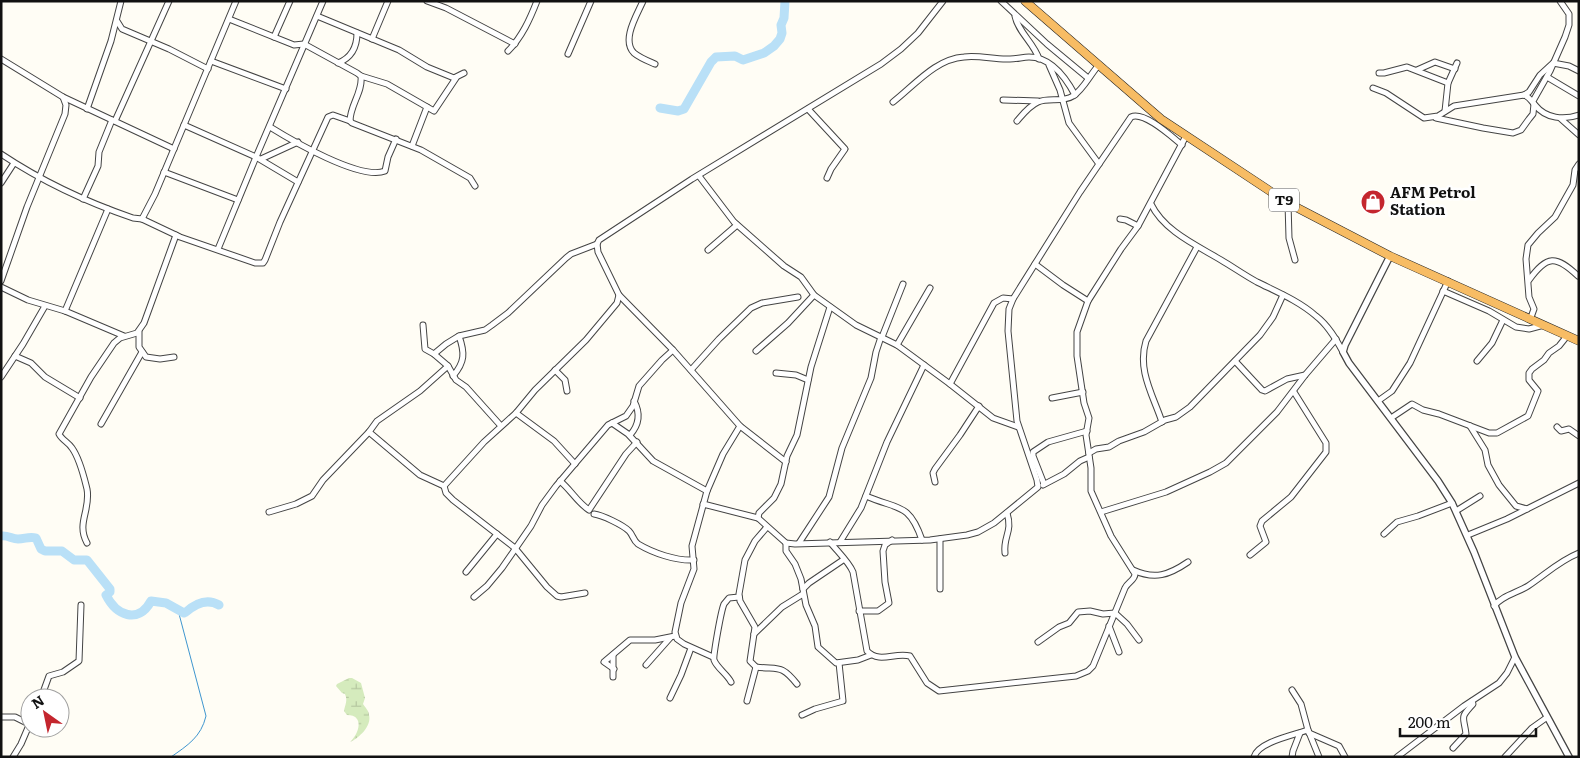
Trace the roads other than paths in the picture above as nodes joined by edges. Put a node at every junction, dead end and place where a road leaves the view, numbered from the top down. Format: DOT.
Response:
graph roads {
  1 [pos="121,1"];
  2 [pos="169,1"];
  3 [pos="236,1"];
  4 [pos="290,1"];
  5 [pos="324,1"];
  6 [pos="388,1"];
  7 [pos="427,1"];
  8 [pos="450,1"];
  9 [pos="537,1"];
  10 [pos="591,1"];
  11 [pos="943,1"];
  12 [pos="1001,1"];
  13 [pos="1025,1"];
  14 [pos="1560,1"];
  15 [pos="641,2"];
  16 [pos="446,8"];
  17 [pos="1014,15"];
  18 [pos="317,16"];
  19 [pos="117,19"];
  20 [pos="230,19"];
  21 [pos="122,29"];
  22 [pos="113,32"];
  23 [pos="357,33"];
  24 [pos="274,37"];
  25 [pos="372,39"];
  26 [pos="151,42"];
  27 [pos="304,44"];
  28 [pos="515,44"];
  29 [pos="294,45"];
  30 [pos="508,51"];
  31 [pos="568,54"];
  32 [pos="300,55"];
  33 [pos="1,59"];
  34 [pos="1039,59"];
  35 [pos="211,61"];
  36 [pos="338,63"];
  37 [pos="1048,63"];
  38 [pos="1553,63"];
  39 [pos="655,64"];
  40 [pos="1579,65"];
  41 [pos="1098,66"];
  42 [pos="208,69"];
  43 [pos="1417,70"];
  44 [pos="1579,71"];
  45 [pos="1379,73"];
  46 [pos="464,74"];
  47 [pos="361,76"];
  48 [pos="1547,77"];
  49 [pos="456,78"];
  50 [pos="1088,78"];
  51 [pos="1448,83"];
  52 [pos="1374,88"];
  53 [pos="286,89"];
  54 [pos="1524,95"];
  55 [pos="1074,96"];
  56 [pos="1579,96"];
  57 [pos="63,97"];
  58 [pos="1003,100"];
  59 [pos="1062,100"];
  60 [pos="1039,101"];
  61 [pos="893,102"];
  62 [pos="1533,103"];
  63 [pos="77,104"];
  64 [pos="427,107"];
  65 [pos="87,109"];
  66 [pos="808,109"];
  67 [pos="1445,111"];
  68 [pos="1066,112"];
  69 [pos="65,114"];
  70 [pos="1579,115"];
  71 [pos="1434,118"];
  72 [pos="1561,119"];
  73 [pos="113,120"];
  74 [pos="350,120"];
  75 [pos="1017,121"];
  76 [pos="184,125"];
  77 [pos="270,127"];
  78 [pos="1579,135"];
  79 [pos="1186,136"];
  80 [pos="396,140"];
  81 [pos="298,142"];
  82 [pos="1182,145"];
  83 [pos="412,146"];
  84 [pos="174,149"];
  85 [pos="312,150"];
  86 [pos="1,154"];
  87 [pos="258,158"];
  88 [pos="14,163"];
  89 [pos="1099,164"];
  90 [pos="1579,164"];
  91 [pos="164,172"];
  92 [pos="699,176"];
  93 [pos="39,178"];
  94 [pos="827,178"];
  95 [pos="298,182"];
  96 [pos="1,183"];
  97 [pos="475,186"];
  98 [pos="83,199"];
  99 [pos="238,200"];
  100 [pos="1288,203"];
  101 [pos="1151,204"];
  102 [pos="108,209"];
  103 [pos="1158,216"];
  104 [pos="1144,218"];
  105 [pos="142,219"];
  106 [pos="1120,219"];
  107 [pos="737,224"];
  108 [pos="1138,226"];
  109 [pos="176,235"];
  110 [pos="597,244"];
  111 [pos="1197,247"];
  112 [pos="218,249"];
  113 [pos="708,250"];
  114 [pos="1390,256"];
  115 [pos="1295,260"];
  116 [pos="1035,264"];
  117 [pos="1578,276"];
  118 [pos="1529,280"];
  119 [pos="1,281"];
  120 [pos="1448,281"];
  121 [pos="903,284"];
  122 [pos="1,287"];
  123 [pos="930,288"];
  124 [pos="1443,291"];
  125 [pos="619,295"];
  126 [pos="814,295"];
  127 [pos="1283,295"];
  128 [pos="798,297"];
  129 [pos="1013,299"];
  130 [pos="1088,300"];
  131 [pos="45,306"];
  132 [pos="830,307"];
  133 [pos="65,312"];
  134 [pos="1503,320"];
  135 [pos="1530,320"];
  136 [pos="423,325"];
  137 [pos="1544,326"];
  138 [pos="139,331"];
  139 [pos="124,336"];
  140 [pos="459,336"];
  141 [pos="1567,336"];
  142 [pos="881,337"];
  143 [pos="1336,339"];
  144 [pos="1579,341"];
  145 [pos="897,345"];
  146 [pos="673,350"];
  147 [pos="756,351"];
  148 [pos="142,352"];
  149 [pos="1343,352"];
  150 [pos="434,354"];
  151 [pos="15,356"];
  152 [pos="174,357"];
  153 [pos="1235,361"];
  154 [pos="1476,361"];
  155 [pos="924,364"];
  156 [pos="448,366"];
  157 [pos="555,370"];
  158 [pos="691,370"];
  159 [pos="776,373"];
  160 [pos="1305,375"];
  161 [pos="453,376"];
  162 [pos="1,377"];
  163 [pos="808,380"];
  164 [pos="950,384"];
  165 [pos="567,391"];
  166 [pos="1083,392"];
  167 [pos="1294,392"];
  168 [pos="80,398"];
  169 [pos="1052,398"];
  170 [pos="634,401"];
  171 [pos="1378,401"];
  172 [pos="979,406"];
  173 [pos="516,412"];
  174 [pos="1391,418"];
  175 [pos="1162,422"];
  176 [pos="612,423"];
  177 [pos="101,424"];
  178 [pos="501,426"];
  179 [pos="740,426"];
  180 [pos="1470,426"];
  181 [pos="1018,427"];
  182 [pos="1557,427"];
  183 [pos="1087,431"];
  184 [pos="369,432"];
  185 [pos="630,435"];
  186 [pos="1579,436"];
  187 [pos="637,442"];
  188 [pos="1089,455"];
  189 [pos="786,462"];
  190 [pos="575,464"];
  191 [pos="560,481"];
  192 [pos="935,482"];
  193 [pos="1579,483"];
  194 [pos="1044,484"];
  195 [pos="444,486"];
  196 [pos="1038,487"];
  197 [pos="707,491"];
  198 [pos="866,496"];
  199 [pos="1480,496"];
  200 [pos="1452,503"];
  201 [pos="703,504"];
  202 [pos="1527,509"];
  203 [pos="1456,511"];
  204 [pos="270,512"];
  205 [pos="1100,512"];
  206 [pos="1007,513"];
  207 [pos="594,514"];
  208 [pos="758,518"];
  209 [pos="767,527"];
  210 [pos="497,534"];
  211 [pos="1384,534"];
  212 [pos="1468,535"];
  213 [pos="940,539"];
  214 [pos="892,540"];
  215 [pos="922,540"];
  216 [pos="830,542"];
  217 [pos="840,542"];
  218 [pos="87,543"];
  219 [pos="786,543"];
  220 [pos="799,543"];
  221 [pos="515,548"];
  222 [pos="1005,552"];
  223 [pos="1579,553"];
  224 [pos="1250,555"];
  225 [pos="694,560"];
  226 [pos="843,560"];
  227 [pos="1188,562"];
  228 [pos="1133,570"];
  229 [pos="466,572"];
  230 [pos="940,589"];
  231 [pos="803,591"];
  232 [pos="585,593"];
  233 [pos="739,596"];
  234 [pos="474,597"];
  235 [pos="82,605"];
  236 [pos="1494,606"];
  237 [pos="859,611"];
  238 [pos="1115,613"];
  239 [pos="1109,625"];
  240 [pos="754,634"];
  241 [pos="673,637"];
  242 [pos="1139,640"];
  243 [pos="1038,642"];
  244 [pos="691,648"];
  245 [pos="1119,652"];
  246 [pos="613,655"];
  247 [pos="870,655"];
  248 [pos="713,657"];
  249 [pos="1515,657"];
  250 [pos="839,663"];
  251 [pos="646,666"];
  252 [pos="756,667"];
  253 [pos="614,669"];
  254 [pos="613,677"];
  255 [pos="731,682"];
  256 [pos="797,684"];
  257 [pos="45,688"];
  258 [pos="1292,690"];
  259 [pos="670,698"];
  260 [pos="747,701"];
  261 [pos="1472,701"];
  262 [pos="802,715"];
  263 [pos="1,717"];
  264 [pos="1546,718"];
  265 [pos="20,719"];
  266 [pos="1309,732"];
  267 [pos="1300,733"];
  268 [pos="24,738"];
  269 [pos="1453,748"];
  270 [pos="13,757"];
  271 [pos="1254,757"];
  272 [pos="1292,757"];
  273 [pos="1319,757"];
  274 [pos="1345,757"];
  275 [pos="1396,757"];
  276 [pos="1505,757"];
  277 [pos="1569,757"];
  1 -- 19 [label="street"];
  2 -- 26 [label="street"];
  3 -- 20 [label="street"];
  4 -- 24 [label="street"];
  5 -- 18 [label="street"];
  6 -- 25 [label="street"];
  7 -- 16 [label="street"];
  8 -- 16 [label="street"];
  9 -- 28 [label="street"];
  10 -- 31 [label="street"];
  11 -- 66 [label="street"];
  12 -- 17 [label="street"];
  13 -- 41 [label="highway, T9"];
  14 -- 38 [label="street"];
  15 -- 39 [label="street"];
  16 -- 28 [label="street"];
  17 -- 34 [label="street"];
  17 -- 50 [label="street"];
  18 -- 23 [label="street"];
  18 -- 27 [label="street"];
  19 -- 21 [label="street"];
  19 -- 22 [label="street"];
  20 -- 24 [label="street"];
  20 -- 35 [label="street"];
  21 -- 22 [label="street"];
  21 -- 26 [label="street"];
  22 -- 65 [label="street"];
  23 -- 25 [label="street"];
  23 -- 36 [label="street"];
  24 -- 29 [label="street"];
  25 -- 49 [label="street"];
  26 -- 42 [label="street"];
  26 -- 73 [label="street"];
  27 -- 29 [label="street"];
  27 -- 32 [label="street"];
  27 -- 36 [label="street"];
  28 -- 30 [label="street"];
  29 -- 32 [label="street"];
  32 -- 53 [label="street"];
  33 -- 57 [label="street"];
  34 -- 37 [label="street"];
  34 -- 61 [label="street"];
  35 -- 42 [label="street"];
  35 -- 53 [label="street"];
  36 -- 47 [label="street"];
  37 -- 55 [label="street"];
  37 -- 59 [label="street"];
  38 -- 44 [label="street"];
  38 -- 48 [label="street"];
  38 -- 54 [label="street"];
  40 -- 44 [label="street"];
  41 -- 50 [label="street"];
  41 -- 79 [label="highway, T9"];
  42 -- 76 [label="street"];
  43 -- 45 [label="street"];
  43 -- 51 [label="street"];
  43 -- 51 [label="street"];
  46 -- 49 [label="street"];
  47 -- 64 [label="street"];
  47 -- 74 [label="street"];
  48 -- 56 [label="street"];
  48 -- 62 [label="street"];
  49 -- 64 [label="street"];
  50 -- 55 [label="street"];
  51 -- 67 [label="street"];
  52 -- 71 [label="street"];
  53 -- 77 [label="street"];
  54 -- 62 [label="street"];
  54 -- 67 [label="street"];
  55 -- 59 [label="street"];
  55 -- 68 [label="street"];
  57 -- 63 [label="street"];
  57 -- 69 [label="street"];
  58 -- 60 [label="street"];
  59 -- 60 [label="street"];
  59 -- 68 [label="street"];
  60 -- 75 [label="street"];
  62 -- 71 [label="street"];
  62 -- 72 [label="street"];
  63 -- 65 [label="street"];
  63 -- 69 [label="street"];
  64 -- 83 [label="street"];
  65 -- 73 [label="street"];
  66 -- 92 [label="street"];
  66 -- 94 [label="street"];
  67 -- 71 [label="street"];
  68 -- 89 [label="street"];
  69 -- 93 [label="street"];
  70 -- 72 [label="street"];
  72 -- 78 [label="street"];
  73 -- 84 [label="street"];
  73 -- 98 [label="street"];
  74 -- 80 [label="street"];
  74 -- 85 [label="street"];
  76 -- 84 [label="street"];
  76 -- 87 [label="street"];
  77 -- 81 [label="street"];
  77 -- 87 [label="street"];
  79 -- 82 [label="street"];
  79 -- 100 [label="highway, T9"];
  80 -- 83 [label="street"];
  80 -- 85 [label="street"];
  81 -- 85 [label="street"];
  81 -- 87 [label="street"];
  82 -- 89 [label="street"];
  82 -- 101 [label="street"];
  83 -- 97 [label="street"];
  84 -- 91 [label="street"];
  85 -- 95 [label="street"];
  86 -- 88 [label="street"];
  87 -- 95 [label="street"];
  87 -- 99 [label="street"];
  88 -- 93 [label="street"];
  88 -- 96 [label="street"];
  89 -- 116 [label="street"];
  90 -- 118 [label="street"];
  91 -- 99 [label="street"];
  91 -- 105 [label="street"];
  92 -- 107 [label="street"];
  92 -- 110 [label="street"];
  93 -- 98 [label="street"];
  93 -- 119 [label="street"];
  95 -- 112 [label="street"];
  98 -- 102 [label="street"];
  99 -- 112 [label="street"];
  100 -- 114 [label="highway, T9"];
  100 -- 115 [label="street"];
  101 -- 103 [label="street"];
  101 -- 104 [label="street"];
  102 -- 105 [label="street"];
  102 -- 133 [label="street"];
  103 -- 104 [label="street"];
  103 -- 111 [label="street"];
  104 -- 108 [label="street"];
  105 -- 109 [label="street"];
  106 -- 108 [label="street"];
  107 -- 113 [label="street"];
  107 -- 126 [label="street"];
  108 -- 130 [label="street"];
  109 -- 112 [label="street"];
  109 -- 138 [label="street"];
  110 -- 125 [label="street"];
  110 -- 140 [label="street"];
  111 -- 127 [label="street"];
  111 -- 175 [label="street"];
  114 -- 120 [label="highway, T9"];
  114 -- 149 [label="street"];
  116 -- 129 [label="street"];
  116 -- 130 [label="street"];
  117 -- 118 [label="street"];
  118 -- 135 [label="street"];
  120 -- 124 [label="street"];
  120 -- 135 [label="highway, T9"];
  121 -- 142 [label="street"];
  122 -- 131 [label="street"];
  123 -- 145 [label="street"];
  124 -- 134 [label="street"];
  124 -- 171 [label="street"];
  125 -- 146 [label="street"];
  125 -- 157 [label="street"];
  126 -- 132 [label="street"];
  126 -- 147 [label="street"];
  127 -- 143 [label="street"];
  127 -- 153 [label="street"];
  128 -- 158 [label="street"];
  129 -- 164 [label="street"];
  129 -- 181 [label="street"];
  130 -- 166 [label="street"];
  131 -- 133 [label="street"];
  131 -- 151 [label="street"];
  132 -- 142 [label="street"];
  132 -- 163 [label="street"];
  133 -- 139 [label="street"];
  134 -- 137 [label="street"];
  134 -- 154 [label="street"];
  135 -- 137 [label="highway, T9"];
  136 -- 150 [label="street"];
  137 -- 141 [label="highway, T9"];
  138 -- 139 [label="street"];
  138 -- 148 [label="street"];
  139 -- 168 [label="street"];
  140 -- 150 [label="street"];
  140 -- 161 [label="street"];
  141 -- 144 [label="highway, T9"];
  141 -- 180 [label="street"];
  142 -- 145 [label="street"];
  142 -- 220 [label="street"];
  143 -- 149 [label="street"];
  143 -- 160 [label="street"];
  145 -- 155 [label="street"];
  146 -- 158 [label="street"];
  146 -- 170 [label="street"];
  148 -- 152 [label="street"];
  148 -- 177 [label="street"];
  149 -- 171 [label="street"];
  150 -- 156 [label="street"];
  151 -- 162 [label="street"];
  151 -- 168 [label="street"];
  153 -- 160 [label="street"];
  153 -- 175 [label="street"];
  155 -- 164 [label="street"];
  155 -- 198 [label="street"];
  156 -- 161 [label="street"];
  156 -- 184 [label="street"];
  157 -- 165 [label="street"];
  157 -- 173 [label="street"];
  158 -- 179 [label="street"];
  159 -- 163 [label="street"];
  160 -- 167 [label="street"];
  161 -- 178 [label="street"];
  163 -- 189 [label="street"];
  164 -- 172 [label="street"];
  166 -- 169 [label="street"];
  166 -- 183 [label="street"];
  167 -- 205 [label="street"];
  167 -- 224 [label="street"];
  168 -- 218 [label="street"];
  170 -- 176 [label="street"];
  170 -- 185 [label="street"];
  171 -- 174 [label="street"];
  172 -- 181 [label="street"];
  172 -- 192 [label="street"];
  173 -- 178 [label="street"];
  173 -- 190 [label="street"];
  174 -- 180 [label="street"];
  174 -- 200 [label="street"];
  175 -- 188 [label="street"];
  176 -- 185 [label="street"];
  176 -- 190 [label="street"];
  178 -- 195 [label="street"];
  179 -- 189 [label="street"];
  179 -- 197 [label="street"];
  180 -- 202 [label="street"];
  181 -- 196 [label="street"];
  182 -- 186 [label="street"];
  183 -- 188 [label="street"];
  183 -- 194 [label="street"];
  184 -- 195 [label="street"];
  184 -- 204 [label="street"];
  185 -- 187 [label="street"];
  187 -- 191 [label="street"];
  187 -- 197 [label="street"];
  188 -- 194 [label="street"];
  188 -- 205 [label="street"];
  189 -- 208 [label="street"];
  190 -- 191 [label="street"];
  191 -- 221 [label="street"];
  193 -- 202 [label="street"];
  194 -- 196 [label="street"];
  195 -- 210 [label="street"];
  196 -- 206 [label="street"];
  197 -- 201 [label="street"];
  198 -- 215 [label="street"];
  198 -- 217 [label="street"];
  199 -- 203 [label="street"];
  200 -- 203 [label="street"];
  200 -- 211 [label="street"];
  201 -- 208 [label="street"];
  201 -- 225 [label="street"];
  202 -- 212 [label="street"];
  203 -- 212 [label="street"];
  205 -- 228 [label="street"];
  206 -- 213 [label="street"];
  206 -- 222 [label="street"];
  207 -- 225 [label="street"];
  208 -- 209 [label="street"];
  209 -- 219 [label="street"];
  209 -- 233 [label="street"];
  210 -- 221 [label="street"];
  210 -- 229 [label="street"];
  212 -- 236 [label="street"];
  213 -- 215 [label="street"];
  213 -- 230 [label="street"];
  214 -- 215 [label="street"];
  214 -- 217 [label="street"];
  214 -- 237 [label="street"];
  216 -- 217 [label="street"];
  216 -- 220 [label="street"];
  216 -- 226 [label="street"];
  219 -- 220 [label="street"];
  219 -- 231 [label="street"];
  221 -- 232 [label="street"];
  221 -- 234 [label="street"];
  223 -- 236 [label="street"];
  225 -- 241 [label="street"];
  226 -- 231 [label="street"];
  226 -- 237 [label="street"];
  227 -- 228 [label="street"];
  228 -- 238 [label="street"];
  231 -- 240 [label="street"];
  231 -- 250 [label="street"];
  233 -- 240 [label="street"];
  233 -- 248 [label="street"];
  235 -- 257 [label="street"];
  236 -- 249 [label="street"];
  237 -- 247 [label="street"];
  238 -- 239 [label="street"];
  238 -- 242 [label="street"];
  238 -- 243 [label="street"];
  239 -- 245 [label="street"];
  239 -- 247 [label="street"];
  240 -- 252 [label="street"];
  241 -- 244 [label="street"];
  241 -- 246 [label="street"];
  241 -- 251 [label="street"];
  244 -- 248 [label="street"];
  244 -- 259 [label="street"];
  246 -- 253 [label="street"];
  246 -- 253 [label="street"];
  247 -- 250 [label="street"];
  248 -- 255 [label="street"];
  249 -- 261 [label="street"];
  249 -- 264 [label="street"];
  250 -- 262 [label="street"];
  252 -- 256 [label="street"];
  252 -- 260 [label="street"];
  253 -- 254 [label="street"];
  258 -- 266 [label="street"];
  261 -- 269 [label="street"];
  261 -- 275 [label="street"];
  263 -- 265 [label="street"];
  264 -- 276 [label="street"];
  264 -- 277 [label="street"];
  266 -- 267 [label="street"];
  266 -- 273 [label="street"];
  266 -- 274 [label="street"];
  267 -- 271 [label="street"];
  267 -- 272 [label="street"];
  268 -- 270 [label="street"];
}
